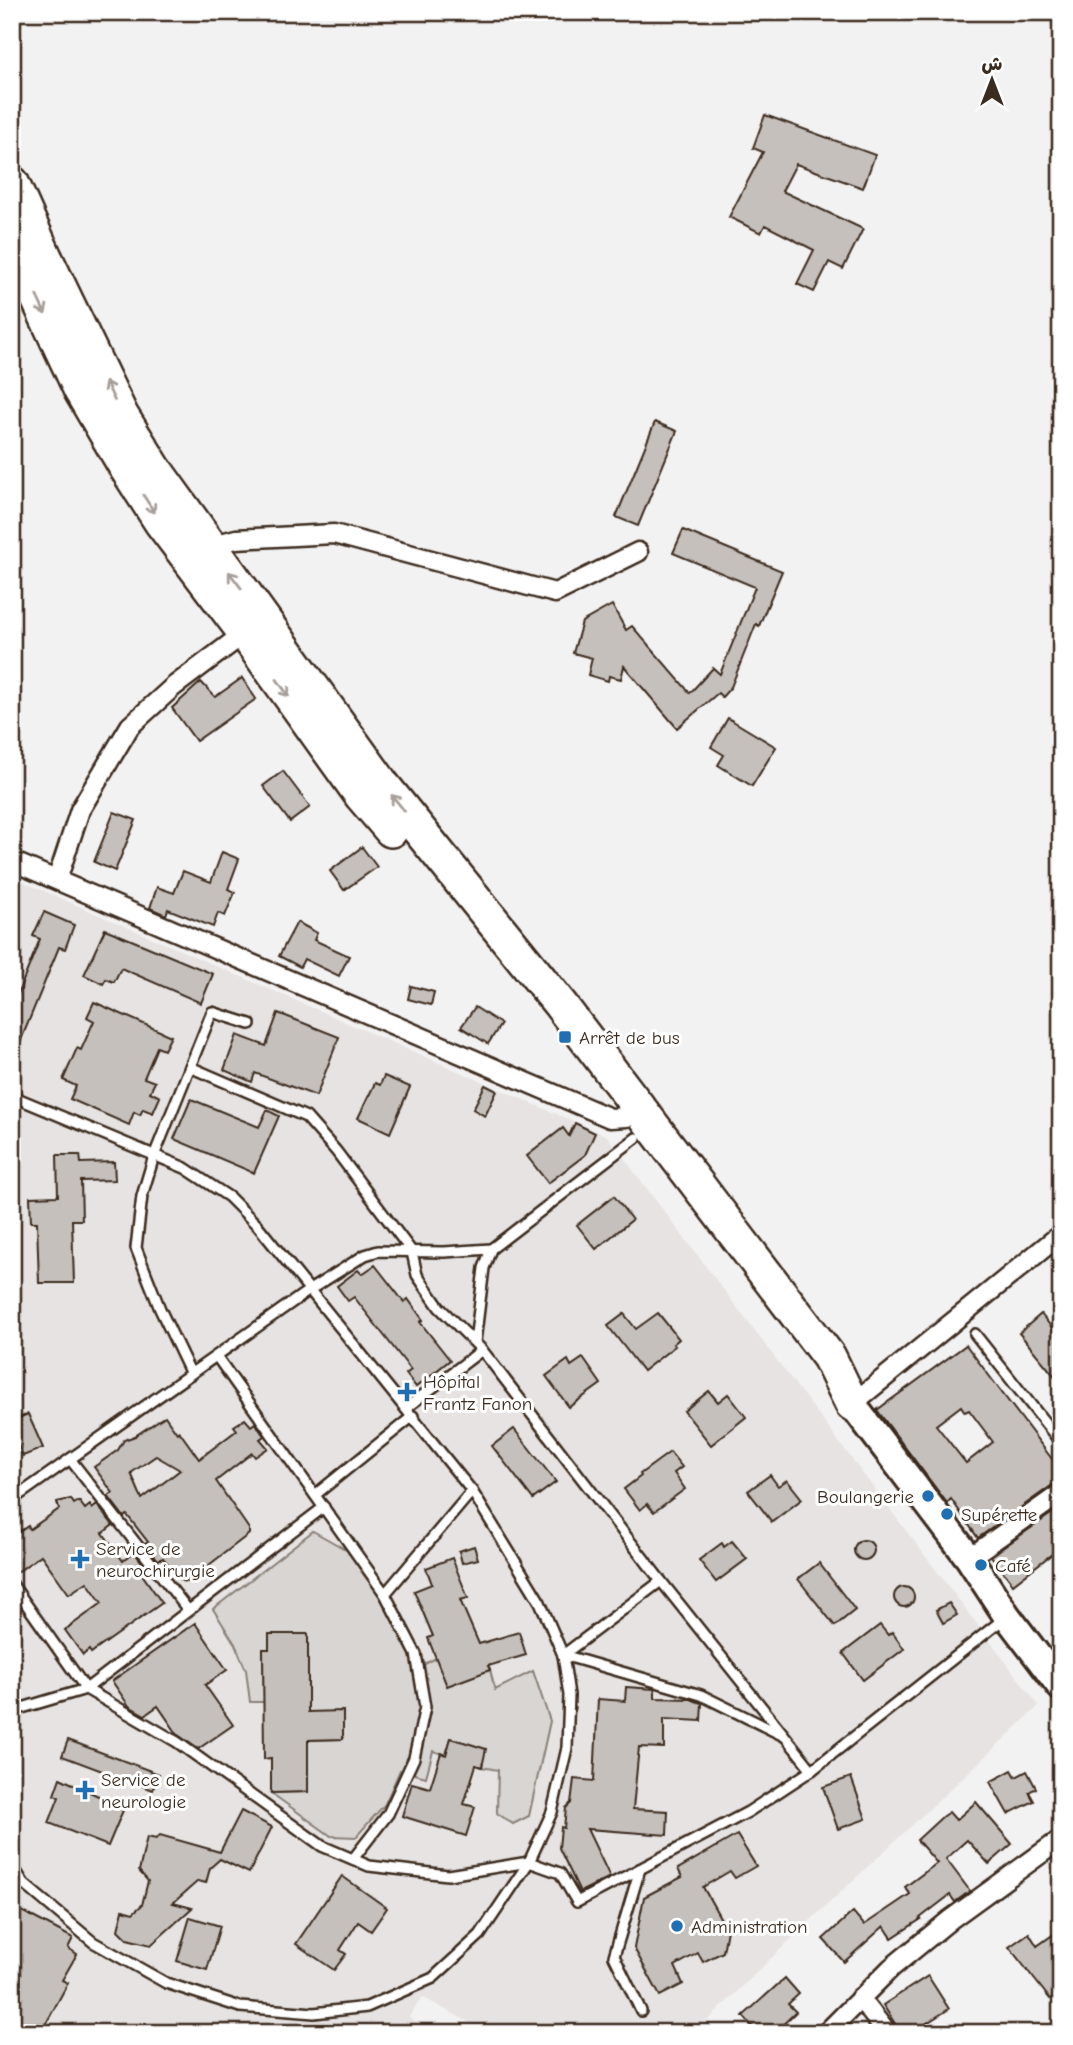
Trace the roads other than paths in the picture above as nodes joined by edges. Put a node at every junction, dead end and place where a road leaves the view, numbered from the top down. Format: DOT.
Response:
graph roads {
  1 [pos="12,183"];
  2 [pos="12,243"];
  3 [pos="210,546"];
  4 [pos="638,552"];
  5 [pos="255,626"];
  6 [pos="12,861"];
  7 [pos="57,880"];
  8 [pos="250,1024"];
  9 [pos="190,1067"];
  10 [pos="12,1096"];
  11 [pos="632,1122"];
  12 [pos="155,1156"];
  13 [pos="1061,1234"];
  14 [pos="491,1249"];
  15 [pos="412,1252"];
  16 [pos="309,1291"];
  17 [pos="975,1334"];
  18 [pos="479,1346"];
  19 [pos="217,1357"];
  20 [pos="191,1374"];
  21 [pos="852,1404"];
  22 [pos="406,1408"];
  23 [pos="413,1416"];
  24 [pos="1061,1443"];
  25 [pos="70,1459"];
  26 [pos="472,1491"];
  27 [pos="1061,1493"];
  28 [pos="315,1495"];
  29 [pos="12,1500"];
  30 [pos="324,1507"];
  31 [pos="969,1558"];
  32 [pos="661,1581"];
  33 [pos="12,1584"];
  34 [pos="385,1594"];
  35 [pos="187,1610"];
  36 [pos="1007,1616"];
  37 [pos="563,1655"];
  38 [pos="1061,1687"];
  39 [pos="86,1689"];
  40 [pos="12,1712"];
  41 [pos="786,1737"];
  42 [pos="812,1770"];
  43 [pos="1061,1839"];
  44 [pos="353,1859"];
  45 [pos="528,1862"];
  46 [pos="12,1865"];
  47 [pos="639,1869"];
  48 [pos="860,1998"];
  49 [pos="641,2011"];
  50 [pos="826,2033"];
  51 [pos="887,2033"];
  3 -- 1 [label="highway, one-way"];
  2 -- 5 [label="highway, one-way"];
  3 -- 4 [label="street"];
  5 -- 3 [label="highway, one-way"];
  5 -- 7 [label="street"];
  5 -- 11 [label="highway"];
  6 -- 7 [label="street"];
  7 -- 11 [label="street"];
  8 -- 9 [label="lane"];
  9 -- 12 [label="lane"];
  9 -- 15 [label="lane"];
  10 -- 12 [label="lane"];
  11 -- 14 [label="lane"];
  11 -- 21 [label="highway"];
  12 -- 16 [label="lane"];
  12 -- 20 [label="lane"];
  13 -- 21 [label="street"];
  14 -- 15 [label="lane"];
  14 -- 18 [label="lane"];
  15 -- 16 [label="lane"];
  15 -- 18 [label="lane"];
  16 -- 19 [label="lane"];
  16 -- 22 [label="lane"];
  17 -- 24 [label="lane"];
  18 -- 22 [label="lane"];
  18 -- 32 [label="lane"];
  19 -- 20 [label="lane"];
  19 -- 28 [label="lane"];
  20 -- 25 [label="lane"];
  21 -- 31 [label="main road"];
  22 -- 23 [label="lane"];
  23 -- 26 [label="lane"];
  23 -- 28 [label="lane"];
  25 -- 29 [label="lane"];
  25 -- 35 [label="lane"];
  26 -- 34 [label="lane"];
  26 -- 37 [label="lane"];
  27 -- 31 [label="street"];
  28 -- 30 [label="lane"];
  30 -- 34 [label="lane"];
  30 -- 35 [label="lane"];
  31 -- 36 [label="main road"];
  32 -- 37 [label="lane"];
  32 -- 41 [label="lane"];
  33 -- 39 [label="lane"];
  34 -- 44 [label="lane"];
  35 -- 39 [label="lane"];
  36 -- 38 [label="main road"];
  36 -- 42 [label="lane"];
  37 -- 41 [label="lane"];
  37 -- 45 [label="lane"];
  39 -- 40 [label="lane"];
  39 -- 44 [label="lane"];
  41 -- 42 [label="lane"];
  42 -- 47 [label="lane"];
  43 -- 48 [label="street"];
  44 -- 45 [label="lane"];
  45 -- 46 [label="lane"];
  45 -- 47 [label="lane"];
  47 -- 49 [label="lane"];
  48 -- 50 [label="street"];
  48 -- 51 [label="street"];
}
